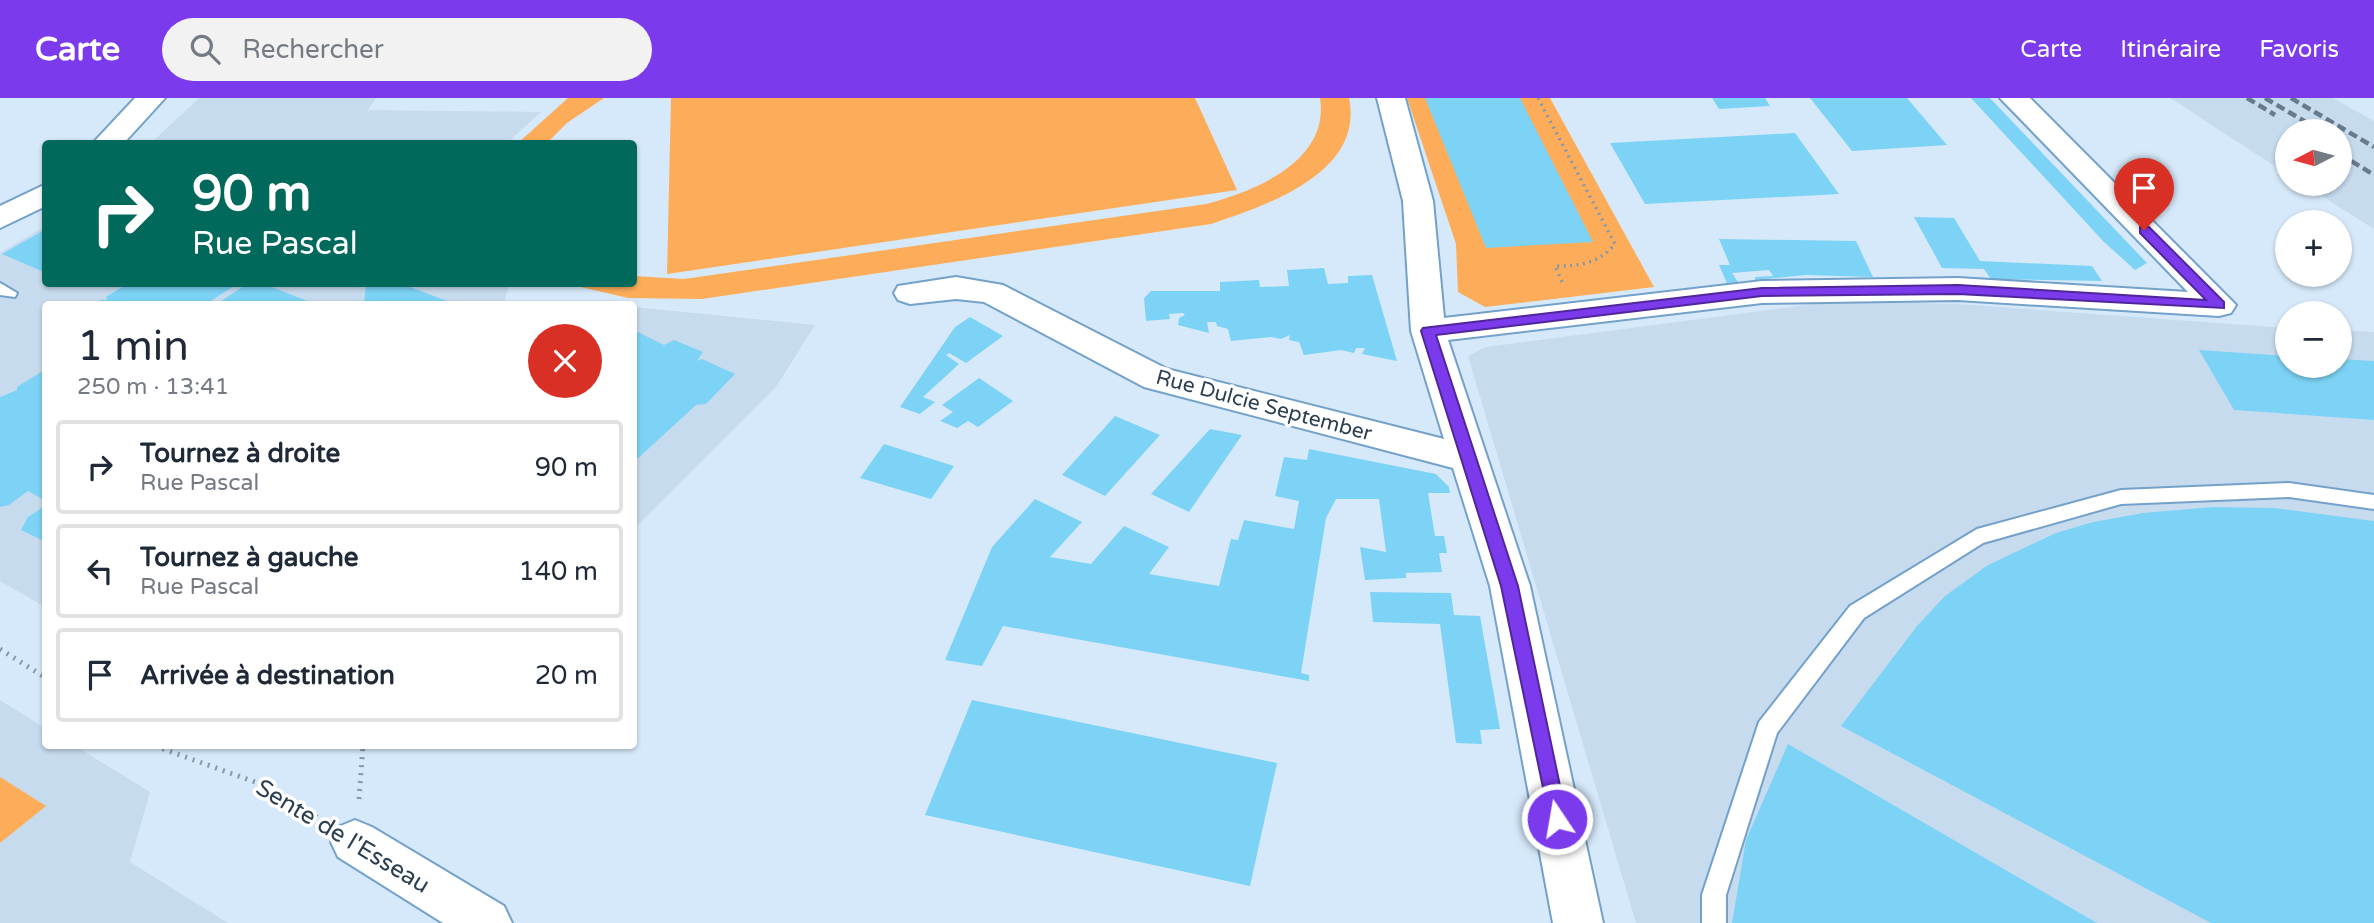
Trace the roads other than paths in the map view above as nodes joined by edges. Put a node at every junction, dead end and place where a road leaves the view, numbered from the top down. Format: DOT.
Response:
graph roads {
  1 [pos="151,98"];
  2 [pos="1391,98"];
  3 [pos="2014,98"];
  4 [pos="110,140"];
  5 [pos="42,194"];
  6 [pos="0,219"];
  7 [pos="910,293"];
  8 [pos="1428,331"];
  9 [pos="1468,458"];
  10 [pos="2374,502"];
  11 [pos="355,842"];
  12 [pos="487,923"];
  13 [pos="1578,923"];
  14 [pos="1714,923"];
  1 -- 4 [label="street"];
  2 -- 8 [label="street"];
  3 -- 8 [label="street"];
  5 -- 6 [label="street"];
  7 -- 9 [label="street, Rue Dulcie September"];
  8 -- 9 [label="street"];
  9 -- 13 [label="street"];
  10 -- 14 [label="lane"];
  11 -- 12 [label="street, Sente de l'Esseau"];
}
